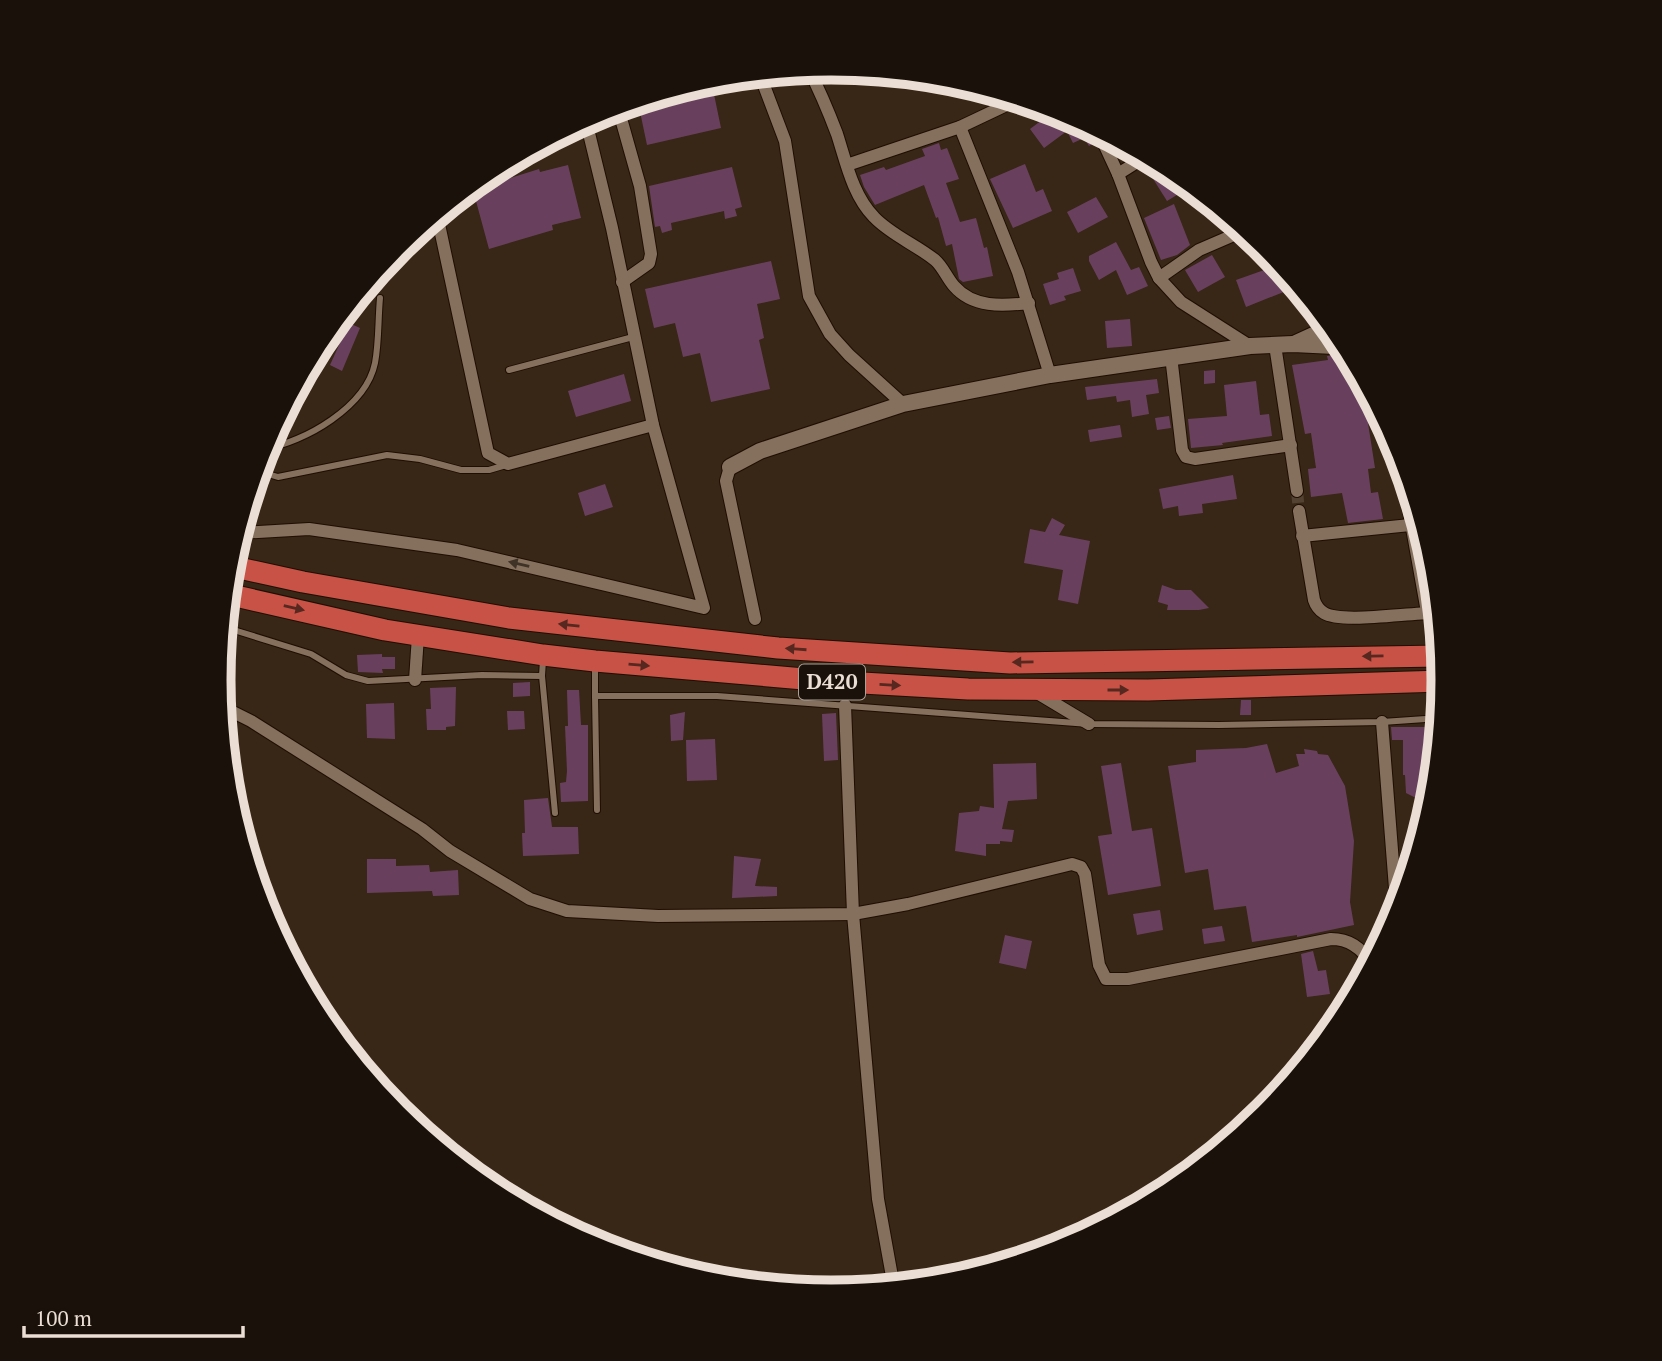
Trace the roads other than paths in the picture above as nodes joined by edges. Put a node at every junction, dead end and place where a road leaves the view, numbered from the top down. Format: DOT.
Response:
graph roads {
  1 [pos="814,81"];
  2 [pos="764,85"];
  3 [pos="1004,106"];
  4 [pos="621,118"];
  5 [pos="960,127"];
  6 [pos="584,134"];
  7 [pos="1106,147"];
  8 [pos="1134,163"];
  9 [pos="847,165"];
  10 [pos="1118,174"];
  11 [pos="439,226"];
  12 [pos="1233,235"];
  13 [pos="1159,278"];
  14 [pos="622,282"];
  15 [pos="380,298"];
  16 [pos="1029,303"];
  17 [pos="1319,332"];
  18 [pos="633,337"];
  19 [pos="1293,344"];
  20 [pos="1275,345"];
  21 [pos="1250,346"];
  22 [pos="1329,346"];
  23 [pos="1171,356"];
  24 [pos="509,370"];
  25 [pos="1050,375"];
  26 [pos="903,404"];
  27 [pos="653,425"];
  28 [pos="1291,445"];
  29 [pos="279,447"];
  30 [pos="508,464"];
  31 [pos="730,467"];
  32 [pos="268,474"];
  33 [pos="1297,491"];
  34 [pos="1299,511"];
  35 [pos="1411,525"];
  36 [pos="249,532"];
  37 [pos="1303,536"];
  38 [pos="242,569"];
  39 [pos="237,596"];
  40 [pos="1427,613"];
  41 [pos="755,619"];
  42 [pos="233,630"];
  43 [pos="418,636"];
  44 [pos="543,654"];
  45 [pos="1430,656"];
  46 [pos="595,661"];
  47 [pos="542,676"];
  48 [pos="415,680"];
  49 [pos="1431,681"];
  50 [pos="1031,690"];
  51 [pos="595,696"];
  52 [pos="845,705"];
  53 [pos="232,711"];
  54 [pos="1430,719"];
  55 [pos="1382,722"];
  56 [pos="1089,724"];
  57 [pos="597,810"];
  58 [pos="555,813"];
  59 [pos="1395,884"];
  60 [pos="853,914"];
  61 [pos="1365,954"];
  62 [pos="891,1277"];
  1 -- 9 [label="street"];
  2 -- 26 [label="street"];
  3 -- 5 [label="street"];
  4 -- 14 [label="street"];
  5 -- 9 [label="street"];
  5 -- 16 [label="street"];
  6 -- 14 [label="street"];
  7 -- 10 [label="street"];
  8 -- 10 [label="street"];
  9 -- 16 [label="street"];
  10 -- 13 [label="street"];
  11 -- 30 [label="street"];
  12 -- 13 [label="street"];
  13 -- 21 [label="street"];
  14 -- 18 [label="street"];
  15 -- 29 [label="lane"];
  16 -- 25 [label="street"];
  17 -- 19 [label="street"];
  18 -- 24 [label="lane"];
  18 -- 27 [label="street"];
  19 -- 20 [label="street"];
  19 -- 22 [label="street"];
  20 -- 21 [label="street"];
  20 -- 28 [label="street"];
  21 -- 23 [label="street"];
  23 -- 25 [label="street"];
  23 -- 28 [label="street"];
  25 -- 26 [label="street"];
  26 -- 31 [label="street"];
  27 -- 30 [label="street"];
  27 -- 36 [label="street, one-way"];
  28 -- 33 [label="street"];
  30 -- 32 [label="lane"];
  31 -- 41 [label="street"];
  34 -- 37 [label="street"];
  35 -- 37 [label="street"];
  37 -- 40 [label="street"];
  45 -- 38 [label="highway, D420, one-way"];
  39 -- 43 [label="highway, D420, one-way"];
  42 -- 48 [label="lane"];
  43 -- 44 [label="highway, D420"];
  43 -- 48 [label="street"];
  44 -- 46 [label="highway, D420"];
  44 -- 47 [label="lane"];
  46 -- 50 [label="highway, D420, one-way"];
  46 -- 51 [label="lane"];
  47 -- 48 [label="lane"];
  47 -- 58 [label="lane"];
  50 -- 49 [label="highway, D420, one-way"];
  50 -- 56 [label="street"];
  51 -- 52 [label="lane"];
  51 -- 57 [label="lane"];
  52 -- 56 [label="lane"];
  52 -- 60 [label="street"];
  53 -- 60 [label="street"];
  54 -- 55 [label="lane"];
  55 -- 56 [label="lane"];
  55 -- 59 [label="street"];
  60 -- 61 [label="street"];
  60 -- 62 [label="street"];
}
